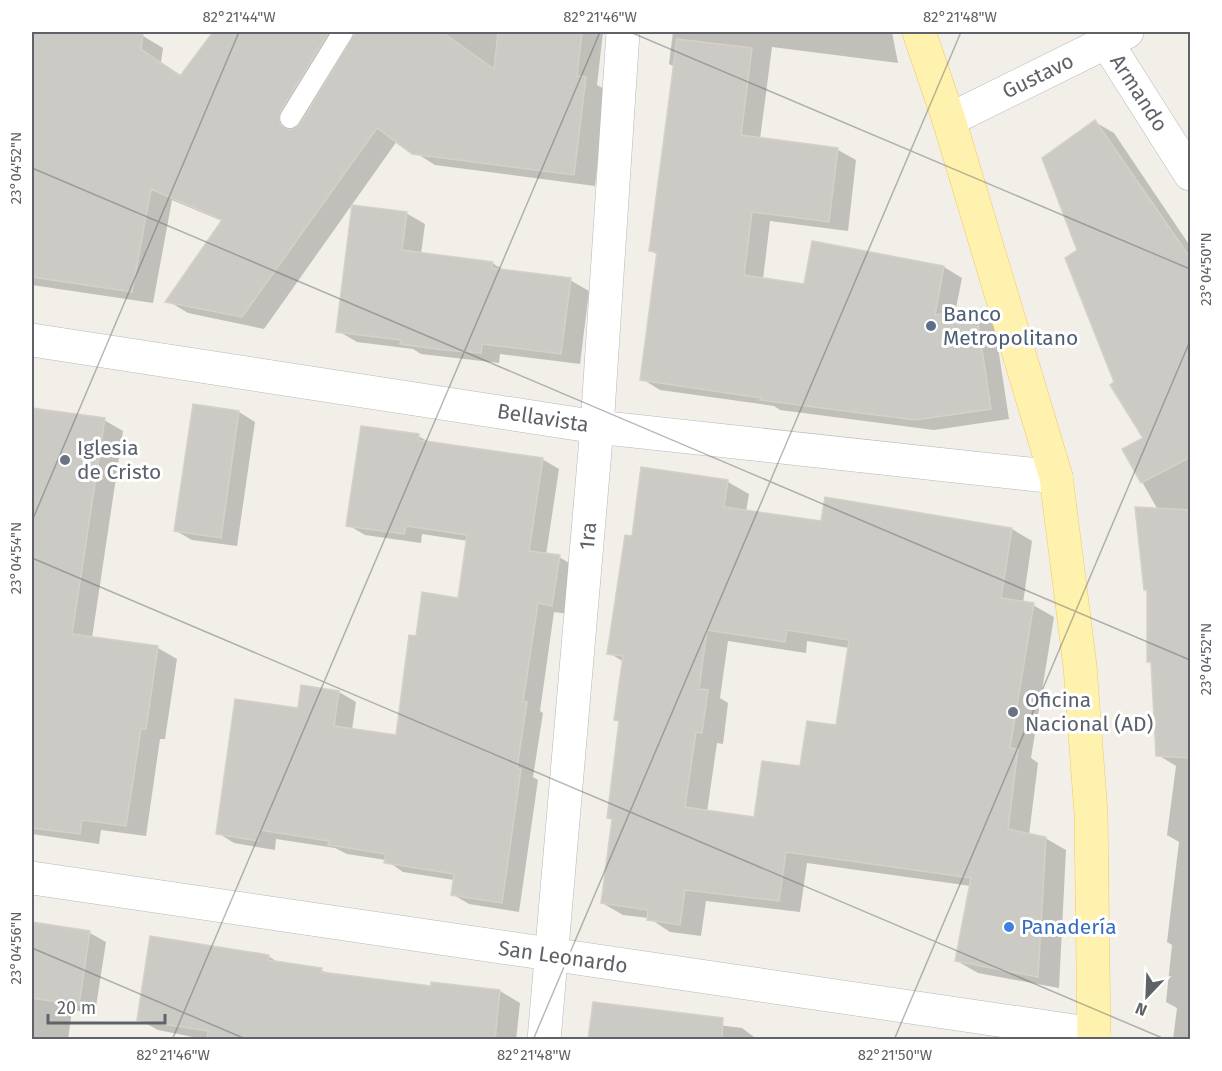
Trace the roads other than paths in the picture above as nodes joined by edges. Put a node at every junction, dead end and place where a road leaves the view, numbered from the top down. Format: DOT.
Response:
graph roads {
  1 [pos="343,32"];
  2 [pos="623,32"];
  3 [pos="919,32"];
  4 [pos="1117,37"];
  5 [pos="290,118"];
  6 [pos="949,120"];
  7 [pos="1191,174"];
  8 [pos="32,340"];
  9 [pos="597,426"];
  10 [pos="1056,477"];
  11 [pos="32,878"];
  12 [pos="552,956"];
  13 [pos="1094,1037"];
  14 [pos="544,1040"];
  1 -- 5 [label="lane"];
  2 -- 9 [label="street, 1ra"];
  3 -- 6 [label="main road"];
  4 -- 6 [label="street, Gustavo"];
  4 -- 7 [label="street, Armando"];
  6 -- 10 [label="main road"];
  8 -- 9 [label="street, Bellavista"];
  9 -- 10 [label="street, Bellavista"];
  9 -- 12 [label="street, 1ra"];
  10 -- 13 [label="main road"];
  11 -- 12 [label="street, San Leonardo"];
  12 -- 13 [label="street, San Leonardo"];
  12 -- 14 [label="street, 1ra"];
}
